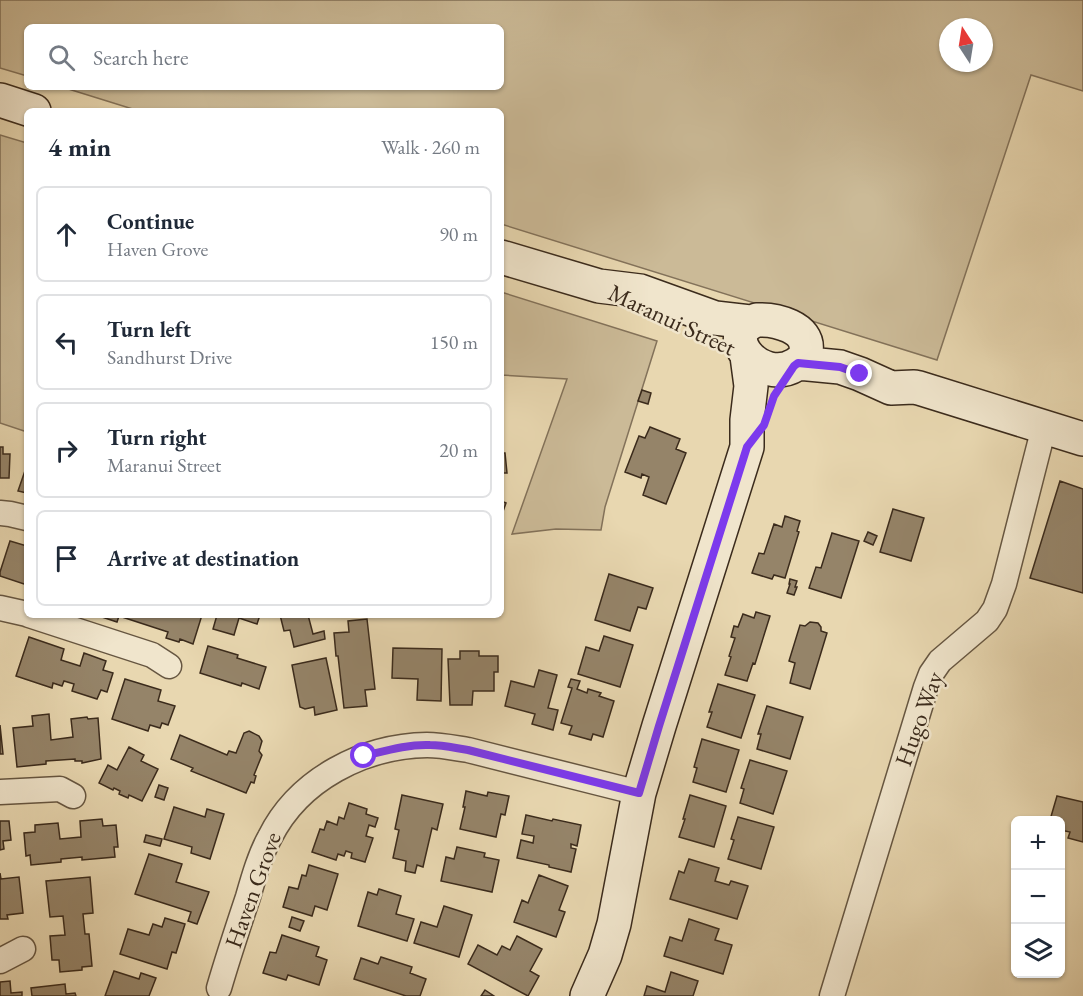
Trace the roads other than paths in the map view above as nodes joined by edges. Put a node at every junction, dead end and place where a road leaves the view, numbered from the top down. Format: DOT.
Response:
graph roads {
  1 [pos="0,100"];
  2 [pos="25,108"];
  3 [pos="504,258"];
  4 [pos="748,344"];
  5 [pos="797,354"];
  6 [pos="1044,428"];
  7 [pos="1083,439"];
  8 [pos="747,447"];
  9 [pos="0,513"];
  10 [pos="24,517"];
  11 [pos="0,608"];
  12 [pos="24,614"];
  13 [pos="37,618"];
  14 [pos="169,666"];
  15 [pos="0,792"];
  16 [pos="639,793"];
  17 [pos="73,796"];
  18 [pos="22,949"];
  19 [pos="0,961"];
  20 [pos="219,988"];
  21 [pos="587,996"];
  22 [pos="832,996"];
  1 -- 2 [label="main road"];
  3 -- 4 [label="main road, Maranui Street"];
  4 -- 5 [label="main road"];
  4 -- 5 [label="main road"];
  4 -- 8 [label="main road"];
  5 -- 6 [label="main road"];
  5 -- 8 [label="main road"];
  6 -- 7 [label="main road"];
  6 -- 22 [label="street, Hugo Way"];
  8 -- 16 [label="main road"];
  9 -- 10 [label="street"];
  11 -- 12 [label="street"];
  13 -- 14 [label="street"];
  15 -- 17 [label="street"];
  16 -- 20 [label="street, Haven Grove"];
  16 -- 21 [label="main road"];
  18 -- 19 [label="street"];
}
